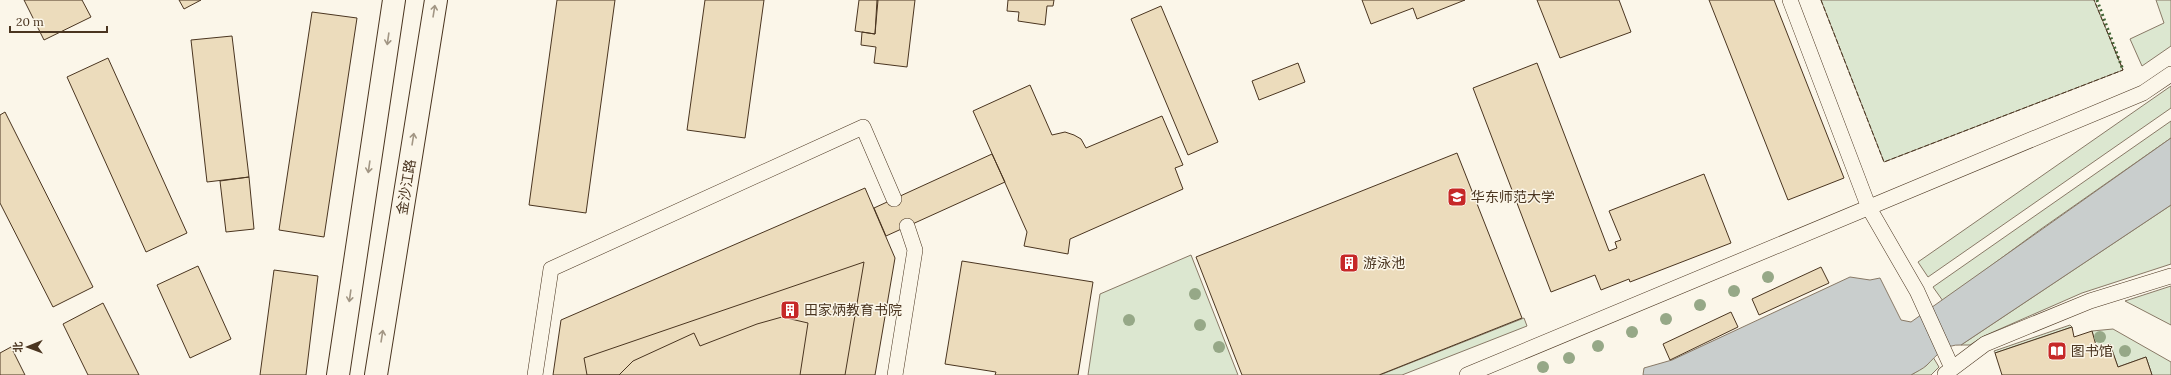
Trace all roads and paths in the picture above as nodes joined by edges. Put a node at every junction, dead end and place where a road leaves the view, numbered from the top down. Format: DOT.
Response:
graph roads {
  1 [pos="394,0"];
  2 [pos="436,0"];
  3 [pos="1790,0"];
  4 [pos="2171,74"];
  5 [pos="894,199"];
  6 [pos="1869,208"];
  7 [pos="906,226"];
  8 [pos="2171,276"];
  9 [pos="1948,372"];
  10 [pos="338,375"];
  11 [pos="376,375"];
  12 [pos="535,375"];
  13 [pos="895,375"];
  14 [pos="1466,375"];
  1 -- 10 [label="main road, one-way"];
  11 -- 2 [label="main road, 金沙江路, one-way"];
  3 -- 6 [label="lane"];
  4 -- 6 [label="lane"];
  5 -- 12 [label="lane"];
  6 -- 9 [label="lane"];
  6 -- 14 [label="lane"];
  7 -- 13 [label="lane"];
  8 -- 9 [label="lane"];
}
